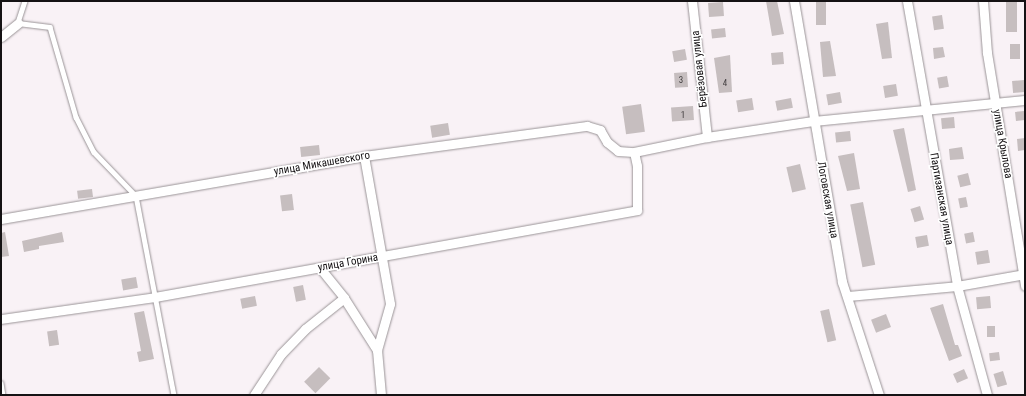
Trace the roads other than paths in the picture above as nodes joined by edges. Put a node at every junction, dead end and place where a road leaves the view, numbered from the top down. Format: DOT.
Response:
graph roads {
  1 [pos="24,1"];
  2 [pos="692,1"];
  3 [pos="794,1"];
  4 [pos="907,1"];
  5 [pos="983,1"];
  6 [pos="18,24"];
  7 [pos="1,37"];
  8 [pos="1025,100"];
  9 [pos="995,102"];
  10 [pos="925,109"];
  11 [pos="813,121"];
  12 [pos="707,137"];
  13 [pos="634,152"];
  14 [pos="364,156"];
  15 [pos="136,196"];
  16 [pos="1,219"];
  17 [pos="382,257"];
  18 [pos="320,268"];
  19 [pos="1024,274"];
  20 [pos="957,286"];
  21 [pos="1025,286"];
  22 [pos="848,296"];
  23 [pos="155,297"];
  24 [pos="344,298"];
  25 [pos="1,319"];
  26 [pos="377,350"];
  27 [pos="1,383"];
  28 [pos="3,395"];
  29 [pos="174,395"];
  30 [pos="254,395"];
  31 [pos="381,395"];
  32 [pos="879,395"];
  33 [pos="987,395"];
  1 -- 6 [label="lane"];
  2 -- 12 [label="street, Берёзовая улица"];
  3 -- 11 [label="street, Логовская улица"];
  4 -- 10 [label="street, Партизанская улица"];
  5 -- 9 [label="street, улица Крылова"];
  6 -- 7 [label="street"];
  6 -- 15 [label="lane"];
  8 -- 9 [label="street"];
  9 -- 10 [label="street"];
  9 -- 19 [label="street, улица Крылова"];
  10 -- 11 [label="street"];
  10 -- 20 [label="street, Партизанская улица"];
  11 -- 12 [label="street"];
  11 -- 22 [label="street, Логовская улица"];
  12 -- 13 [label="street"];
  13 -- 14 [label="street, улица Микашевского"];
  13 -- 17 [label="street, улица Горина"];
  14 -- 15 [label="street, улица Микашевского"];
  14 -- 17 [label="street"];
  15 -- 16 [label="street, улица Микашевского"];
  15 -- 23 [label="lane"];
  17 -- 18 [label="street, улица Горина"];
  17 -- 26 [label="street"];
  18 -- 23 [label="street, улица Горина"];
  18 -- 24 [label="street"];
  19 -- 20 [label="street"];
  19 -- 21 [label="street, улица Крылова"];
  20 -- 22 [label="street"];
  20 -- 33 [label="street, Партизанская улица"];
  22 -- 32 [label="street, Логовская улица"];
  23 -- 25 [label="street, улица Горина"];
  23 -- 29 [label="lane"];
  24 -- 26 [label="street"];
  24 -- 30 [label="street"];
  26 -- 31 [label="street"];
  27 -- 28 [label="lane"];
}
